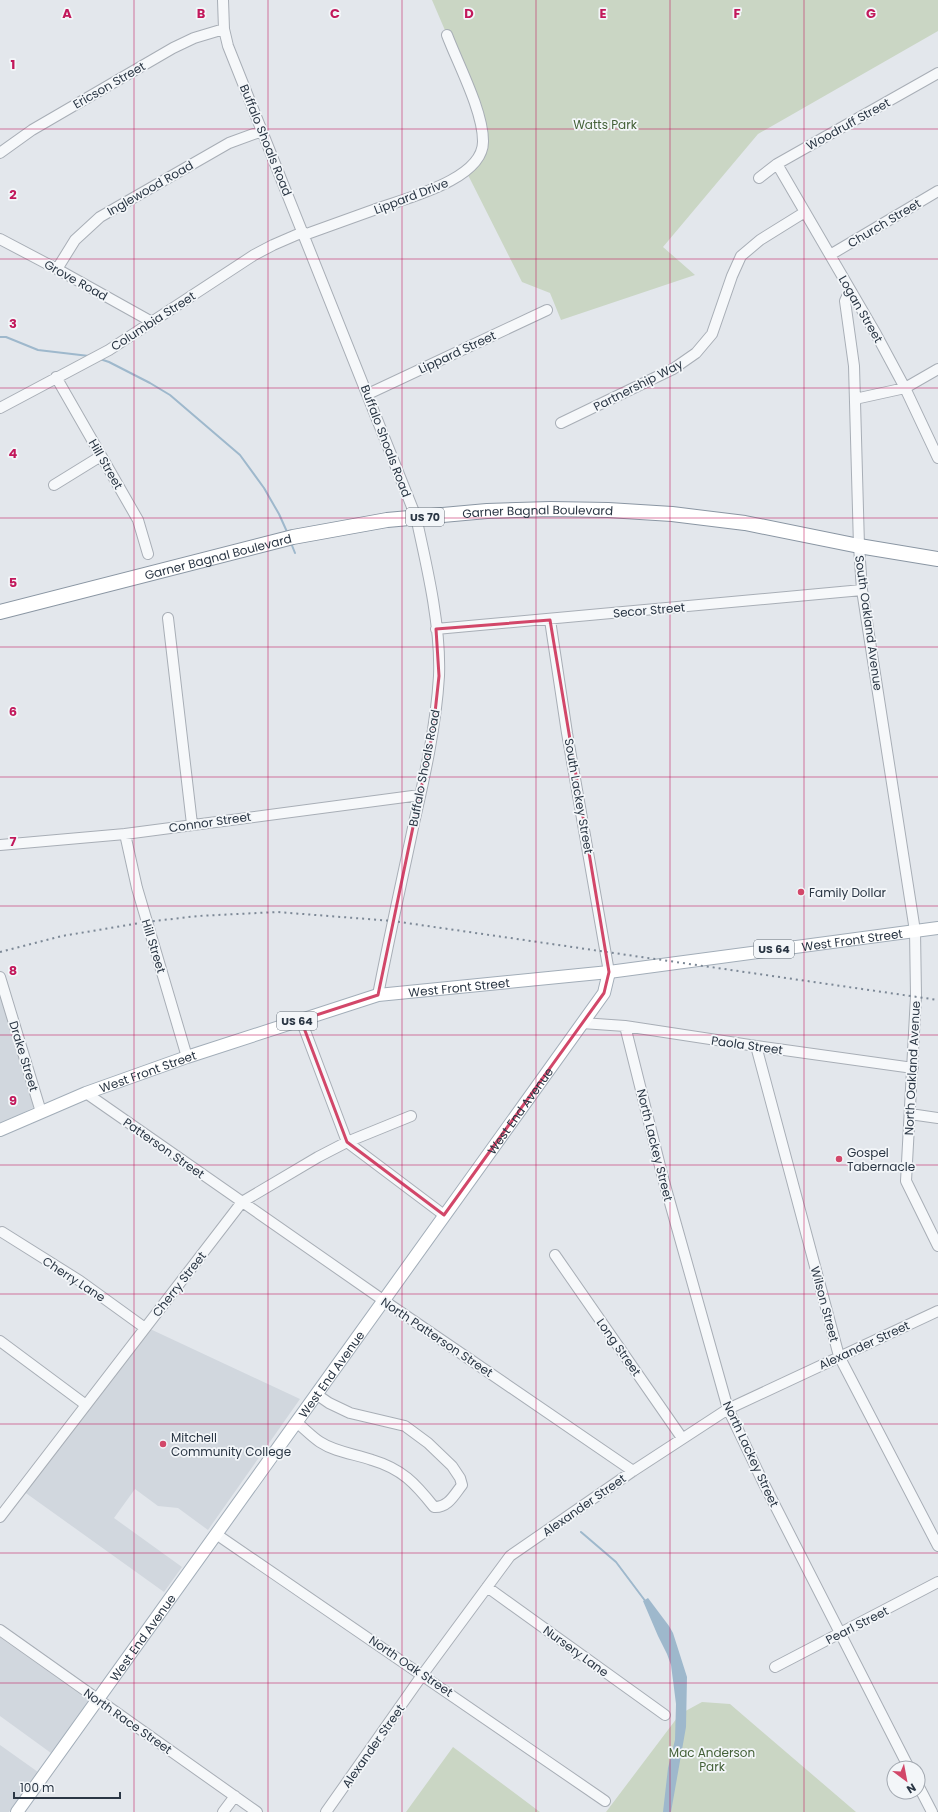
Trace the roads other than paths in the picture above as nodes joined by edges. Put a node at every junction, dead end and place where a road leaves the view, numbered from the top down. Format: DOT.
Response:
graph roads {
  1 [pos="223,0"];
  2 [pos="224,29"];
  3 [pos="447,35"];
  4 [pos="938,73"];
  5 [pos="262,131"];
  6 [pos="0,153"];
  7 [pos="776,164"];
  8 [pos="759,178"];
  9 [pos="938,191"];
  10 [pos="805,212"];
  11 [pos="304,233"];
  12 [pos="0,240"];
  13 [pos="830,255"];
  14 [pos="57,269"];
  15 [pos="850,290"];
  16 [pos="547,310"];
  17 [pos="152,322"];
  18 [pos="938,369"];
  19 [pos="56,377"];
  20 [pos="905,388"];
  21 [pos="368,394"];
  22 [pos="855,399"];
  23 [pos="0,408"];
  24 [pos="561,423"];
  25 [pos="101,456"];
  26 [pos="938,458"];
  27 [pos="54,485"];
  28 [pos="416,517"];
  29 [pos="859,546"];
  30 [pos="148,554"];
  31 [pos="938,559"];
  32 [pos="862,590"];
  33 [pos="0,612"];
  34 [pos="168,618"];
  35 [pos="550,620"];
  36 [pos="436,629"];
  37 [pos="420,795"];
  38 [pos="192,824"];
  39 [pos="125,834"];
  40 [pos="0,845"];
  41 [pos="938,928"];
  42 [pos="915,931"];
  43 [pos="609,972"];
  44 [pos="0,977"];
  45 [pos="378,995"];
  46 [pos="301,1020"];
  47 [pos="582,1023"];
  48 [pos="625,1026"];
  49 [pos="756,1046"];
  50 [pos="187,1057"];
  51 [pos="913,1068"];
  52 [pos="86,1093"];
  53 [pos="41,1112"];
  54 [pos="910,1114"];
  55 [pos="411,1116"];
  56 [pos="938,1118"];
  57 [pos="0,1130"];
  58 [pos="347,1142"];
  59 [pos="242,1202"];
  60 [pos="444,1215"];
  61 [pos="2,1232"];
  62 [pos="938,1246"];
  63 [pos="555,1255"];
  64 [pos="383,1300"];
  65 [pos="938,1311"];
  66 [pos="145,1328"];
  67 [pos="0,1341"];
  68 [pos="839,1356"];
  69 [pos="316,1394"];
  70 [pos="86,1405"];
  71 [pos="728,1409"];
  72 [pos="296,1422"];
  73 [pos="682,1438"];
  74 [pos="633,1471"];
  75 [pos="0,1517"];
  76 [pos="216,1534"];
  77 [pos="938,1546"];
  78 [pos="938,1582"];
  79 [pos="487,1587"];
  80 [pos="0,1630"];
  81 [pos="841,1634"];
  82 [pos="775,1667"];
  83 [pos="423,1674"];
  84 [pos="98,1700"];
  85 [pos="665,1715"];
  86 [pos="905,1760"];
  87 [pos="235,1796"];
  88 [pos="926,1800"];
  89 [pos="605,1801"];
  90 [pos="17,1812"];
  91 [pos="223,1812"];
  92 [pos="257,1812"];
  93 [pos="326,1812"];
  94 [pos="932,1812"];
  1 -- 2 [label="street, Buffalo Shoals Road"];
  2 -- 5 [label="street, Buffalo Shoals Road"];
  2 -- 6 [label="street, Ericson Street"];
  3 -- 11 [label="street, Lippard Drive"];
  4 -- 7 [label="street, Woodruff Street"];
  5 -- 11 [label="street, Buffalo Shoals Road"];
  5 -- 14 [label="street, Inglewood Road"];
  7 -- 8 [label="street, Woodruff Street"];
  7 -- 10 [label="street, Logan Street"];
  9 -- 13 [label="street, Church Street"];
  10 -- 13 [label="street, Logan Street"];
  10 -- 24 [label="street, Partnership Way"];
  11 -- 17 [label="street, Columbia Street"];
  11 -- 21 [label="street, Buffalo Shoals Road"];
  12 -- 14 [label="street, Grove Road"];
  13 -- 15 [label="street, Logan Street"];
  14 -- 17 [label="street, Grove Road"];
  15 -- 20 [label="street, Logan Street"];
  15 -- 22 [label="street, South Oakland Avenue"];
  16 -- 21 [label="street, Lippard Street"];
  17 -- 19 [label="street, Columbia Street"];
  18 -- 20 [label="street"];
  19 -- 23 [label="street, Columbia Street"];
  19 -- 25 [label="street, Hill Street"];
  20 -- 22 [label="street"];
  20 -- 26 [label="street, Logan Street"];
  21 -- 28 [label="street, Buffalo Shoals Road"];
  22 -- 29 [label="street, South Oakland Avenue"];
  25 -- 27 [label="street"];
  25 -- 30 [label="street, Hill Street"];
  28 -- 29 [label="highway, Garner Bagnal Boulevard / US 70"];
  28 -- 33 [label="highway, Garner Bagnal Boulevard / US 70"];
  28 -- 36 [label="street, Buffalo Shoals Road"];
  29 -- 31 [label="highway, Garner Bagnal Boulevard / US 70"];
  29 -- 32 [label="street, South Oakland Avenue"];
  32 -- 35 [label="street, Secor Street"];
  32 -- 42 [label="street, South Oakland Avenue"];
  34 -- 38 [label="street"];
  35 -- 36 [label="street, Secor Street"];
  35 -- 43 [label="street, South Lackey Street"];
  36 -- 37 [label="street, Buffalo Shoals Road"];
  37 -- 38 [label="street, Connor Street"];
  37 -- 45 [label="street, Buffalo Shoals Road"];
  38 -- 39 [label="street, Connor Street"];
  39 -- 40 [label="street, Connor Street"];
  39 -- 50 [label="street, Hill Street"];
  41 -- 42 [label="main road, West Front Street / US 64"];
  42 -- 43 [label="main road, West Front Street / US 64"];
  42 -- 51 [label="street, North Oakland Avenue"];
  43 -- 45 [label="main road, West Front Street / US 64"];
  43 -- 47 [label="main road, West End Avenue"];
  44 -- 53 [label="street, Drake Street"];
  45 -- 46 [label="main road, West Front Street / US 64"];
  46 -- 50 [label="main road, West Front Street / US 64"];
  46 -- 58 [label="street"];
  47 -- 48 [label="street, Paola Street"];
  47 -- 60 [label="main road, West End Avenue"];
  48 -- 49 [label="street, Paola Street"];
  48 -- 71 [label="street, North Lackey Street"];
  49 -- 51 [label="street, Paola Street"];
  49 -- 68 [label="street, Wilson Street"];
  50 -- 52 [label="main road, West Front Street / US 64"];
  51 -- 54 [label="street, North Oakland Avenue"];
  52 -- 53 [label="main road, West Front Street / US 64"];
  52 -- 59 [label="street, Patterson Street"];
  53 -- 57 [label="main road, West Front Street / US 64"];
  54 -- 56 [label="street"];
  54 -- 62 [label="street, North Oakland Avenue"];
  55 -- 58 [label="street, Cherry Street"];
  58 -- 59 [label="street, Cherry Street"];
  58 -- 60 [label="street"];
  59 -- 64 [label="street, North Patterson Street"];
  59 -- 66 [label="street, Cherry Street"];
  60 -- 64 [label="main road, West End Avenue"];
  61 -- 66 [label="street, Cherry Lane"];
  63 -- 73 [label="street, Long Street"];
  64 -- 69 [label="main road, West End Avenue"];
  64 -- 74 [label="street, North Patterson Street"];
  65 -- 68 [label="street, Alexander Street"];
  66 -- 70 [label="street, Cherry Street"];
  67 -- 70 [label="street"];
  68 -- 71 [label="street, Alexander Street"];
  68 -- 77 [label="street, Wilson Street"];
  69 -- 72 [label="main road, West End Avenue"];
  69 -- 72 [label="street"];
  70 -- 75 [label="street, Cherry Street"];
  71 -- 73 [label="street, Alexander Street"];
  71 -- 81 [label="street, North Lackey Street"];
  72 -- 76 [label="main road, West End Avenue"];
  73 -- 74 [label="street, Alexander Street"];
  74 -- 79 [label="street, Alexander Street"];
  76 -- 83 [label="street, North Oak Street"];
  76 -- 84 [label="main road, West End Avenue"];
  78 -- 81 [label="street, Pearl Street"];
  79 -- 83 [label="street, Alexander Street"];
  79 -- 85 [label="street, Nursery Lane"];
  80 -- 84 [label="street, North Race Street"];
  81 -- 82 [label="street, Pearl Street"];
  81 -- 86 [label="street, North Lackey Street"];
  83 -- 89 [label="street, North Oak Street"];
  83 -- 93 [label="street, Alexander Street"];
  84 -- 87 [label="street, North Race Street"];
  84 -- 90 [label="main road, West End Avenue"];
  87 -- 91 [label="street"];
  87 -- 92 [label="street, North Race Street"];
  88 -- 94 [label="street"];
}
